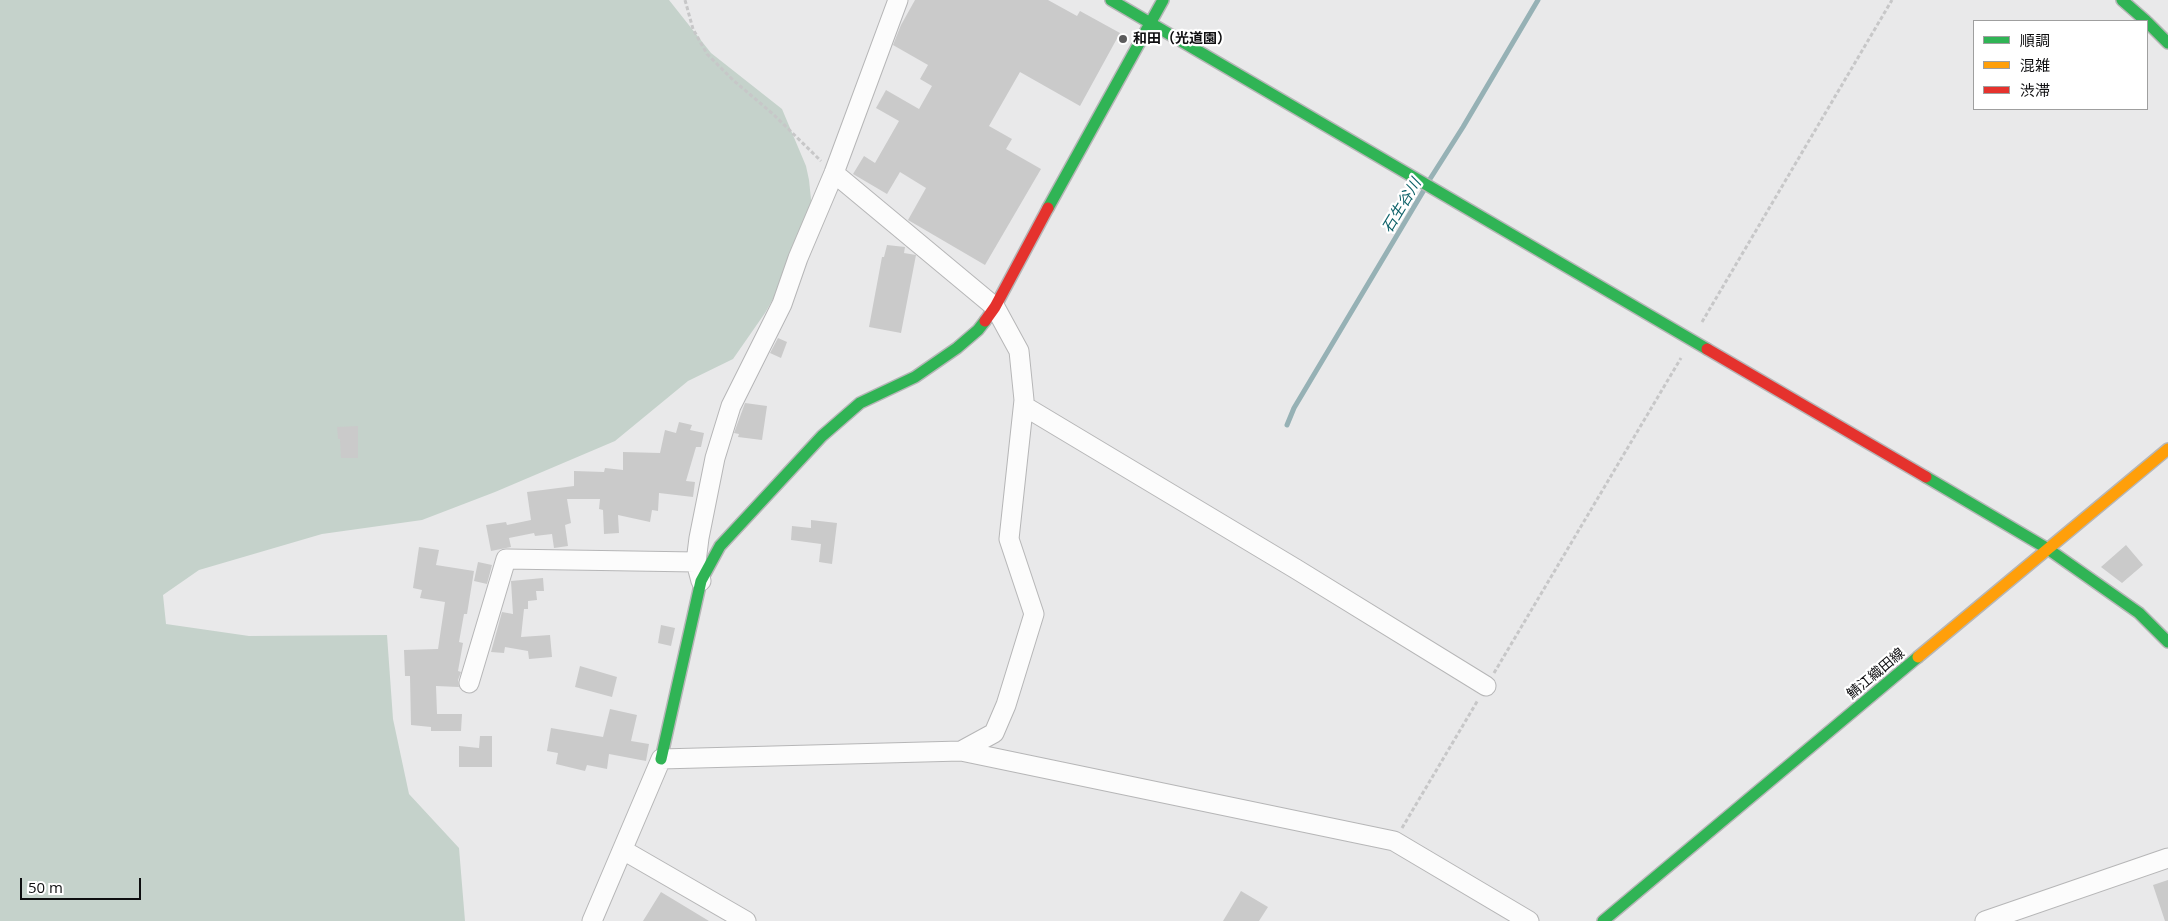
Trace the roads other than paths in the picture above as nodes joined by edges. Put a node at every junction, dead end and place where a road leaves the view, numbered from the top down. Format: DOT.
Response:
graph roads {
  1 [pos="898,0"];
  2 [pos="1111,0"];
  3 [pos="1163,0"];
  4 [pos="2122,0"];
  5 [pos="2146,20"];
  6 [pos="2148,22"];
  7 [pos="1149,23"];
  8 [pos="2168,43"];
  9 [pos="834,173"];
  10 [pos="995,307"];
  11 [pos="1024,406"];
  12 [pos="2168,449"];
  13 [pos="2048,549"];
  14 [pos="696,562"];
  15 [pos="701,581"];
  16 [pos="2168,642"];
  17 [pos="468,683"];
  18 [pos="1486,686"];
  19 [pos="961,751"];
  20 [pos="660,759"];
  21 [pos="623,850"];
  22 [pos="2168,858"];
  23 [pos="592,921"];
  24 [pos="746,921"];
  25 [pos="1529,921"];
  26 [pos="1602,921"];
  27 [pos="1985,921"];
  1 -- 9 [label="street"];
  2 -- 7 [label="street"];
  3 -- 7 [label="street"];
  4 -- 5 [label="street"];
  6 -- 8 [label="street"];
  7 -- 10 [label="street"];
  7 -- 13 [label="street"];
  9 -- 10 [label="street"];
  9 -- 14 [label="street"];
  10 -- 11 [label="street"];
  10 -- 15 [label="street"];
  11 -- 18 [label="street"];
  11 -- 19 [label="street"];
  12 -- 13 [label="street, 鯖江織田線"];
  13 -- 16 [label="street"];
  13 -- 26 [label="street, 鯖江織田線"];
  14 -- 15 [label="street"];
  14 -- 17 [label="street"];
  15 -- 20 [label="street"];
  19 -- 20 [label="street"];
  19 -- 25 [label="street"];
  20 -- 21 [label="street"];
  21 -- 23 [label="street"];
  21 -- 24 [label="street"];
  22 -- 27 [label="street"];
}
